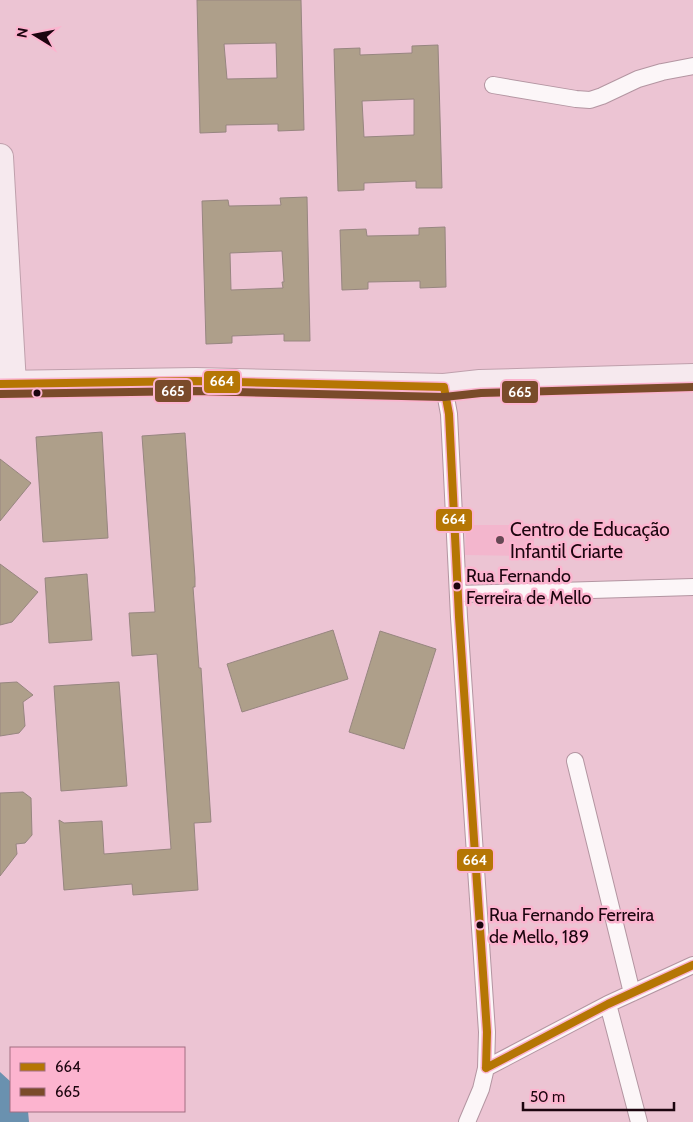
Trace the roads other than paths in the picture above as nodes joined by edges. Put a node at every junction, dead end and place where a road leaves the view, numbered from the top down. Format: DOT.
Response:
graph roads {
  1 [pos="693,66"];
  2 [pos="492,85"];
  3 [pos="0,157"];
  4 [pos="693,377"];
  5 [pos="7,384"];
  6 [pos="444,387"];
  7 [pos="693,587"];
  8 [pos="458,594"];
  9 [pos="575,761"];
  10 [pos="693,966"];
  11 [pos="632,992"];
  12 [pos="608,1004"];
  13 [pos="486,1068"];
  14 [pos="467,1122"];
  15 [pos="639,1122"];
  1 -- 2 [label="street"];
  3 -- 5 [label="main road"];
  4 -- 6 [label="main road"];
  5 -- 6 [label="main road"];
  6 -- 8 [label="street"];
  7 -- 8 [label="street"];
  8 -- 13 [label="street"];
  9 -- 11 [label="street"];
  10 -- 11 [label="street"];
  11 -- 12 [label="street"];
  12 -- 13 [label="street"];
  12 -- 15 [label="street"];
  13 -- 14 [label="street"];
}
